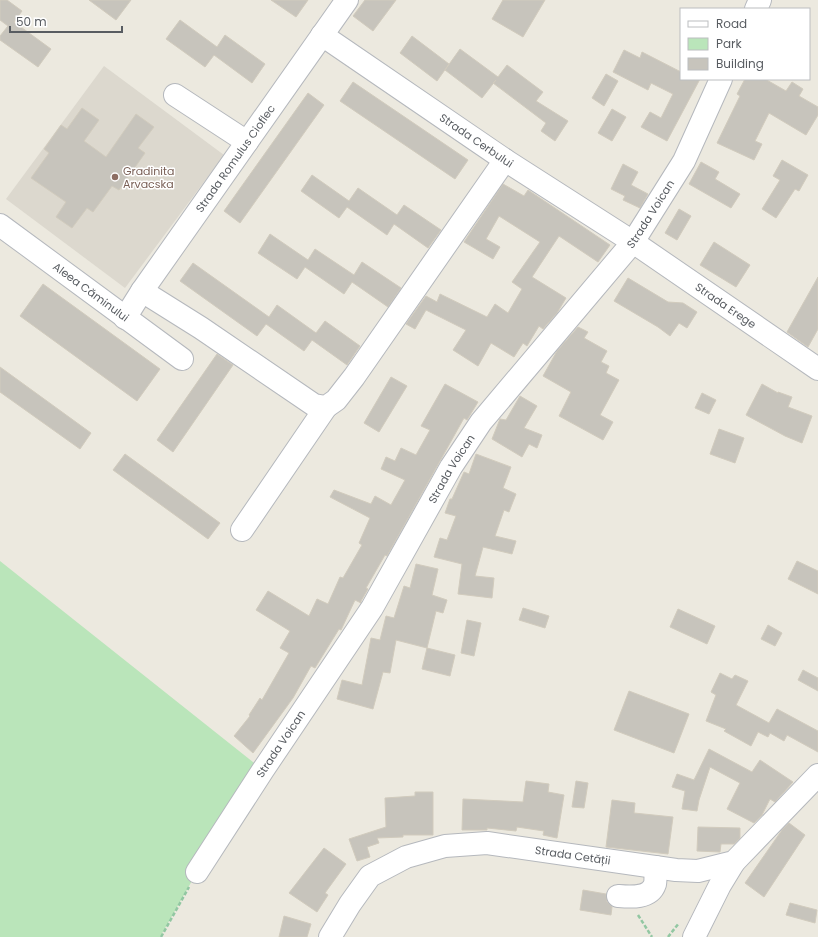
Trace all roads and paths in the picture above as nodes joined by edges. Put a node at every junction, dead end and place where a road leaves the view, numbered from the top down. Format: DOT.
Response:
graph roads {
  1 [pos="347,0"];
  2 [pos="322,35"];
  3 [pos="721,80"];
  4 [pos="175,95"];
  5 [pos="247,142"];
  6 [pos="505,160"];
  7 [pos="0,225"];
  8 [pos="633,242"];
  9 [pos="142,291"];
  10 [pos="124,318"];
  11 [pos="182,359"];
  12 [pos="818,369"];
  13 [pos="326,407"];
  14 [pos="242,530"];
  15 [pos="818,775"];
  16 [pos="810,794"];
  17 [pos="734,862"];
  18 [pos="656,867"];
  19 [pos="197,872"];
  20 [pos="618,896"];
  21 [pos="161,937"];
  22 [pos="330,937"];
  23 [pos="694,937"];
  1 -- 2 [label="street, Strada Romulus Cioflec"];
  2 -- 5 [label="street, Strada Romulus Cioflec"];
  2 -- 6 [label="street, Strada Cerbului"];
  3 -- 8 [label="street, Strada Voican"];
  4 -- 5 [label="street"];
  5 -- 9 [label="street, Strada Romulus Cioflec"];
  6 -- 8 [label="street, Strada Cerbului"];
  6 -- 13 [label="street"];
  7 -- 10 [label="street, Aleea Căminului"];
  8 -- 12 [label="street, Strada Erege"];
  8 -- 19 [label="street, Strada Voican"];
  9 -- 10 [label="street, Strada Romulus Cioflec"];
  9 -- 13 [label="street"];
  10 -- 11 [label="street, Aleea Căminului"];
  13 -- 14 [label="street"];
  15 -- 16 [label="street"];
  16 -- 17 [label="street"];
  17 -- 18 [label="street, Strada Cetății"];
  17 -- 23 [label="street"];
  18 -- 20 [label="street"];
  18 -- 22 [label="street, Strada Cetății"];
  19 -- 21 [label="path"];
}
